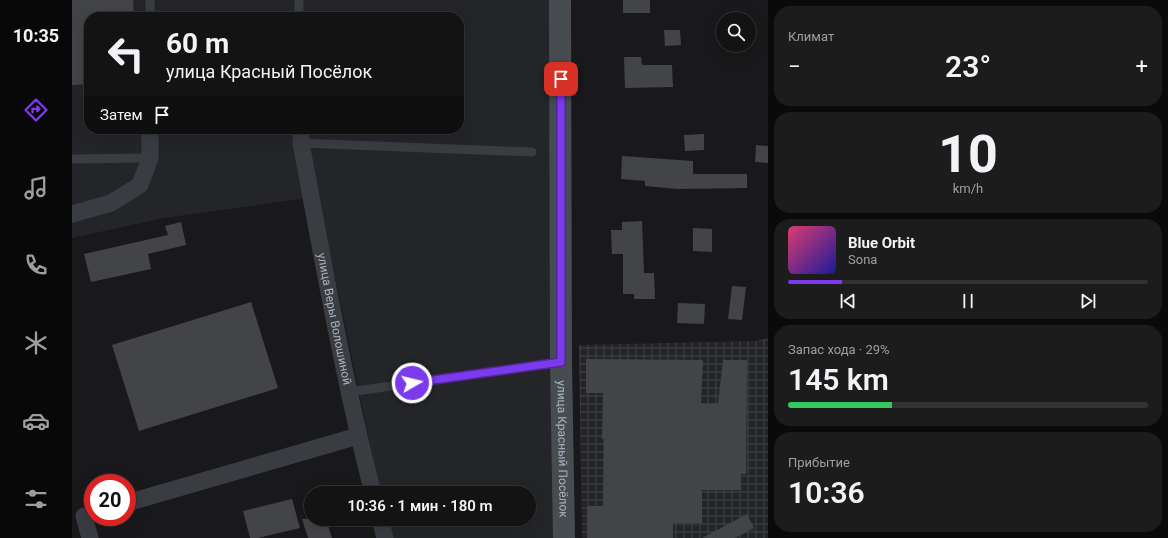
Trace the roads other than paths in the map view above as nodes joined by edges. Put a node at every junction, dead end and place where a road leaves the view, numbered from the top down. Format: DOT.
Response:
graph roads {
  1 [pos="150,0"];
  2 [pos="299,0"];
  3 [pos="560,0"];
  4 [pos="150,12"];
  5 [pos="299,12"];
  6 [pos="150,134"];
  7 [pos="301,136"];
  8 [pos="532,152"];
  9 [pos="150,158"];
  10 [pos="72,159"];
  11 [pos="73,213"];
  12 [pos="561,362"];
  13 [pos="349,392"];
  14 [pos="358,436"];
  15 [pos="371,486"];
  16 [pos="136,500"];
  17 [pos="83,516"];
  18 [pos="382,526"];
  19 [pos="90,538"];
  20 [pos="385,538"];
  21 [pos="564,538"];
  1 -- 4 [label="lane"];
  2 -- 5 [label="lane"];
  3 -- 12 [label="street, улица Красный Посёлок"];
  6 -- 9 [label="street"];
  7 -- 8 [label="lane"];
  7 -- 13 [label="street, улица Веры Волошиной"];
  9 -- 10 [label="lane"];
  9 -- 11 [label="street"];
  12 -- 13 [label="lane"];
  12 -- 21 [label="street, улица Красный Посёлок"];
  13 -- 14 [label="street, улица Веры Волошиной"];
  14 -- 15 [label="street, улица Веры Волошиной"];
  14 -- 16 [label="street"];
  17 -- 19 [label="street"];
  18 -- 20 [label="street"];
}
